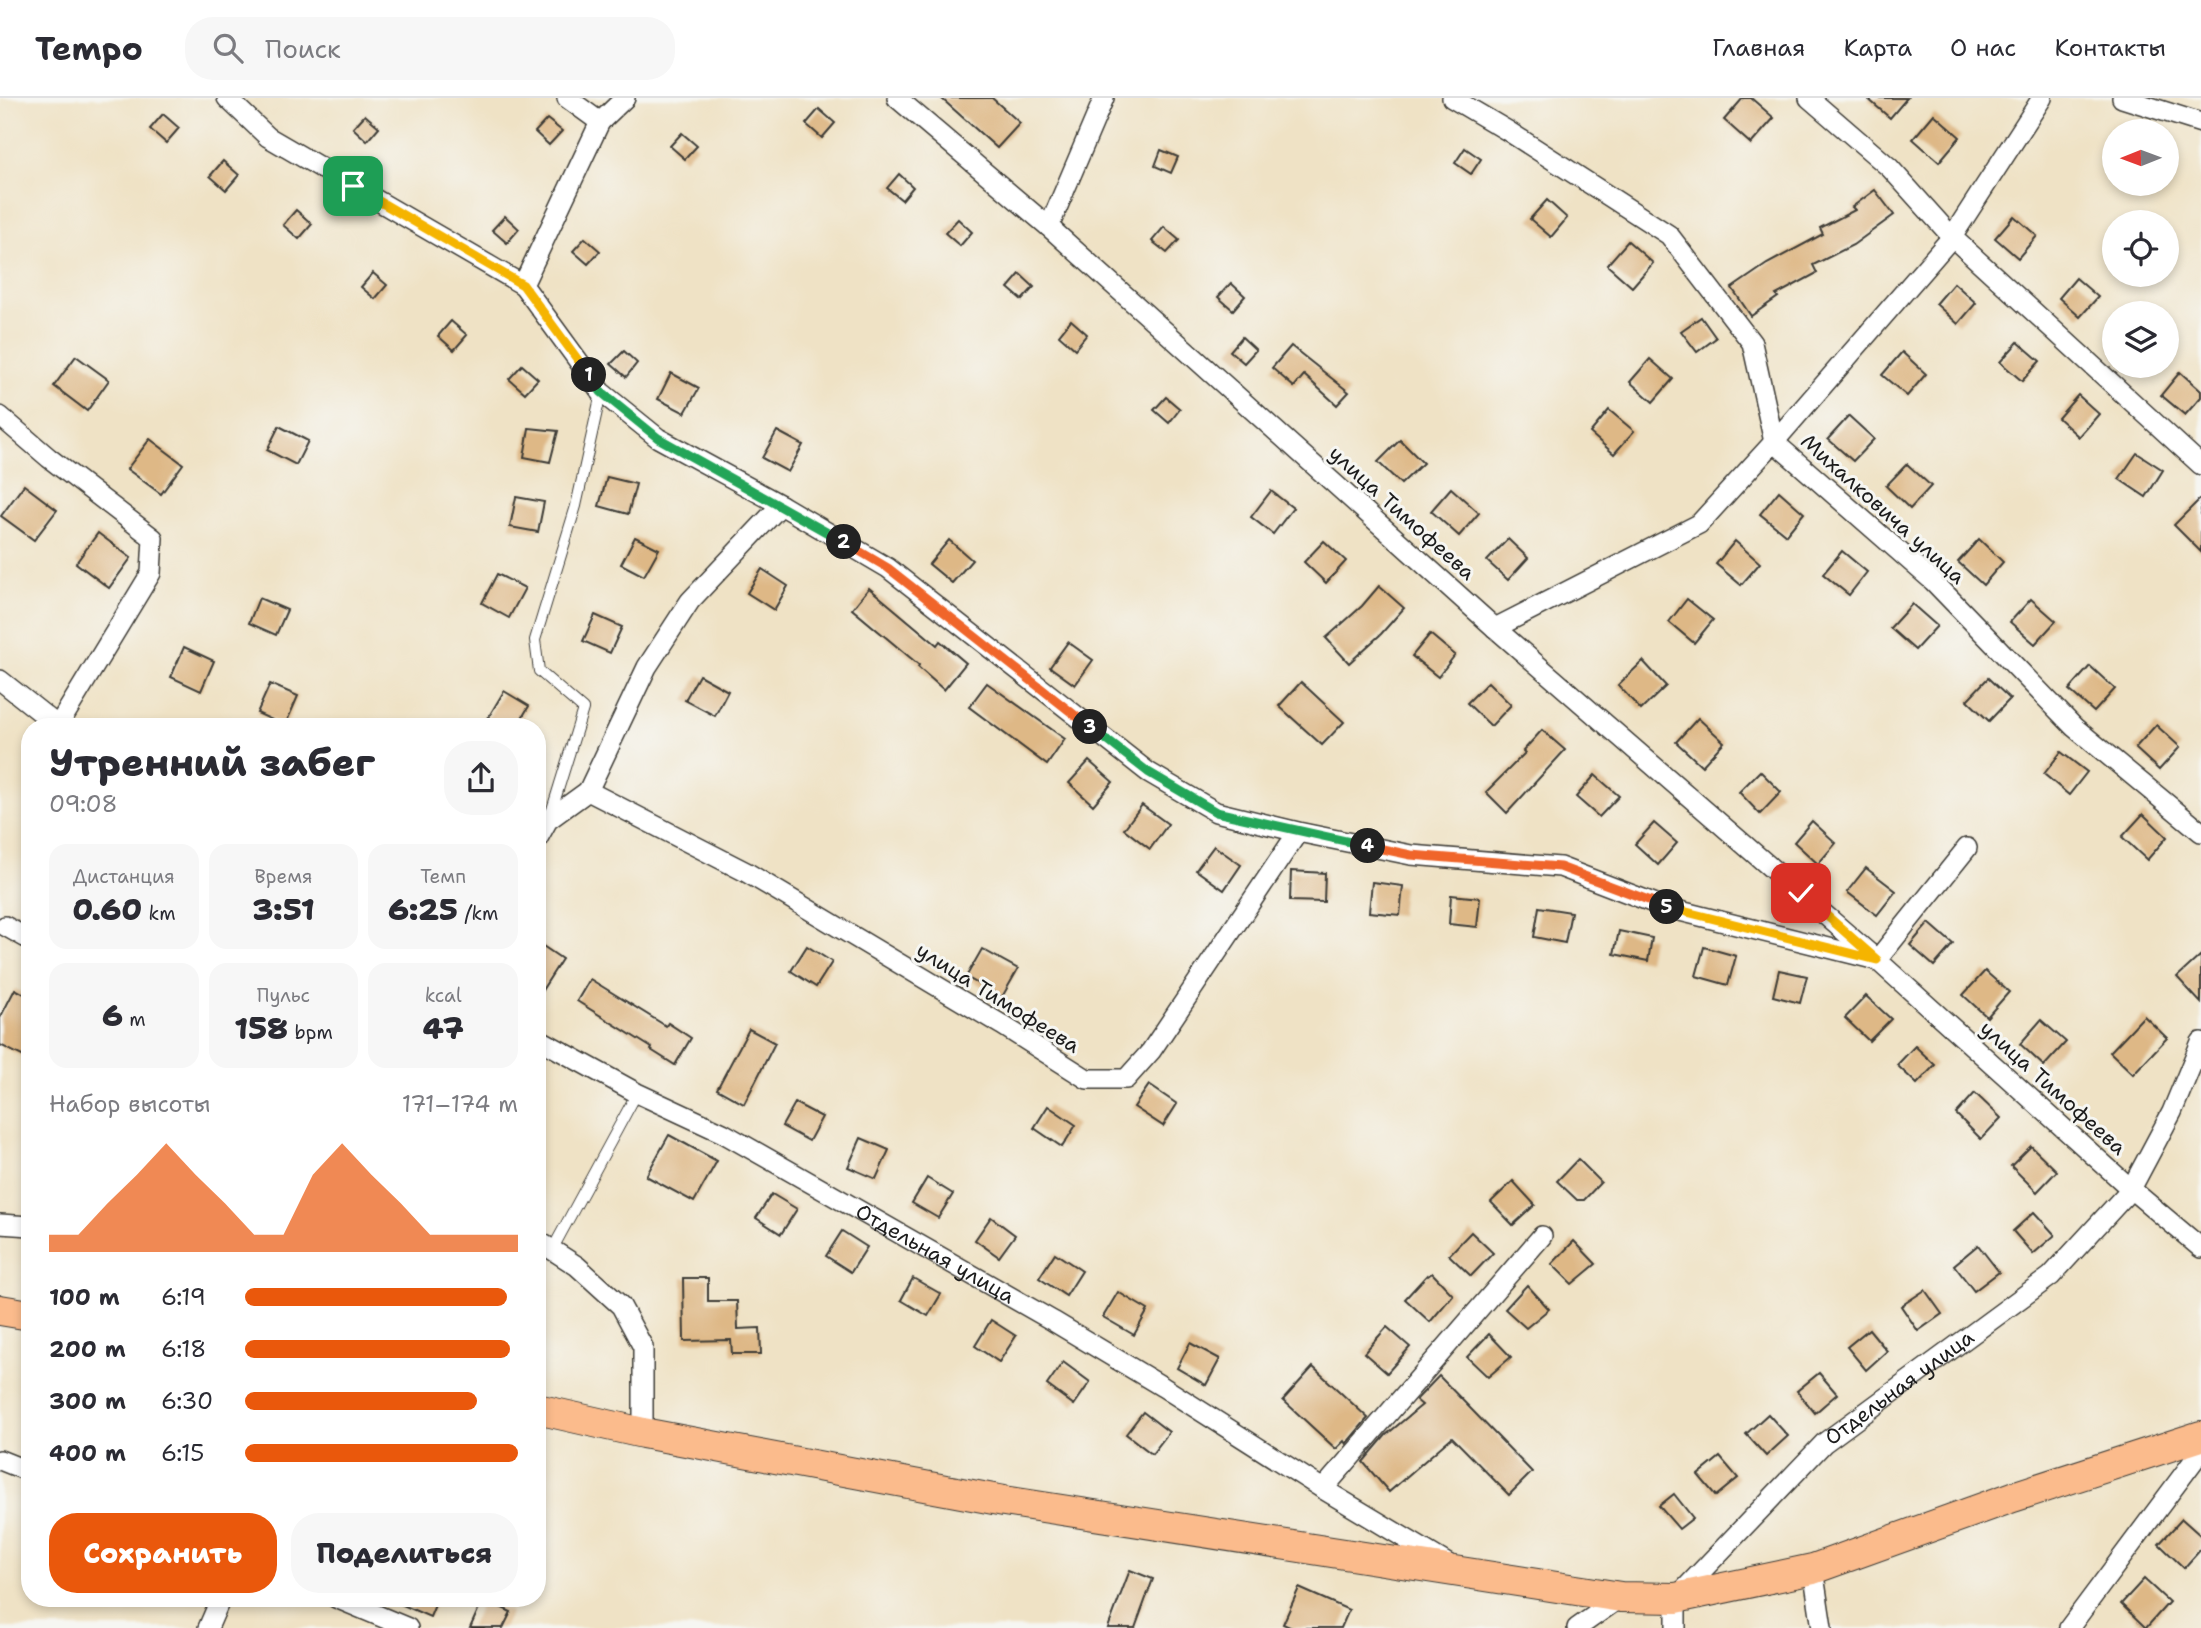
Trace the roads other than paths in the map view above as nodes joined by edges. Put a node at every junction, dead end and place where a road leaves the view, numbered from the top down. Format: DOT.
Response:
graph roads {
  1 [pos="227,98"];
  2 [pos="567,98"];
  3 [pos="625,98"];
  4 [pos="897,98"];
  5 [pos="1104,98"];
  6 [pos="1452,98"];
  7 [pos="1809,98"];
  8 [pos="2042,98"];
  9 [pos="2122,98"];
  10 [pos="600,122"];
  11 [pos="2201,123"];
  12 [pos="1049,227"];
  13 [pos="1952,237"];
  14 [pos="523,285"];
  15 [pos="601,392"];
  16 [pos="0,416"];
  17 [pos="1774,442"];
  18 [pos="2201,466"];
  19 [pos="781,505"];
  20 [pos="1495,628"];
  21 [pos="0,680"];
  22 [pos="48,718"];
  23 [pos="63,718"];
  24 [pos="588,791"];
  25 [pos="548,820"];
  26 [pos="546,824"];
  27 [pos="1298,832"];
  28 [pos="2201,832"];
  29 [pos="1967,848"];
  30 [pos="5,926"];
  31 [pos="21,935"];
  32 [pos="1877,960"];
  33 [pos="2201,1042"];
  34 [pos="546,1043"];
  35 [pos="637,1093"];
  36 [pos="2131,1189"];
  37 [pos="0,1224"];
  38 [pos="21,1225"];
  39 [pos="1542,1236"];
  40 [pos="546,1243"];
  41 [pos="546,1246"];
  42 [pos="2201,1248"];
  43 [pos="0,1310"];
  44 [pos="21,1314"];
  45 [pos="546,1411"];
  46 [pos="643,1433"];
  47 [pos="2201,1436"];
  48 [pos="2201,1451"];
  49 [pos="0,1460"];
  50 [pos="21,1468"];
  51 [pos="1323,1489"];
  52 [pos="1813,1569"];
  53 [pos="1458,1570"];
  54 [pos="1621,1597"];
  55 [pos="1676,1598"];
  56 [pos="217,1607"];
  57 [pos="360,1607"];
  58 [pos="208,1628"];
  59 [pos="408,1628"];
  60 [pos="1577,1628"];
  61 [pos="1676,1628"];
  62 [pos="1822,1628"];
  63 [pos="2069,1628"];
  1 -- 14 [label="street, улица Тимофеева"];
  2 -- 10 [label="street"];
  3 -- 10 [label="street"];
  4 -- 12 [label="street, улица Тимофеева"];
  5 -- 12 [label="street"];
  6 -- 17 [label="street, Михалковича улица"];
  7 -- 13 [label="street"];
  8 -- 13 [label="street"];
  9 -- 11 [label="street"];
  10 -- 14 [label="street"];
  12 -- 20 [label="street, улица Тимофеева"];
  13 -- 17 [label="street"];
  13 -- 18 [label="street"];
  14 -- 15 [label="street, улица Тимофеева"];
  15 -- 19 [label="street, улица Тимофеева"];
  15 -- 25 [label="lane"];
  16 -- 23 [label="street"];
  17 -- 20 [label="street"];
  17 -- 28 [label="street, Михалковича улица"];
  19 -- 24 [label="street"];
  19 -- 27 [label="street, улица Тимофеева"];
  20 -- 32 [label="street, улица Тимофеева"];
  21 -- 22 [label="street"];
  24 -- 25 [label="street"];
  24 -- 27 [label="street, улица Тимофеева"];
  25 -- 26 [label="street"];
  27 -- 32 [label="street, улица Тимофеева"];
  29 -- 32 [label="street"];
  30 -- 31 [label="street"];
  32 -- 36 [label="street, улица Тимофеева"];
  33 -- 36 [label="street, Отдельная улица"];
  34 -- 35 [label="street, Отдельная улица"];
  35 -- 40 [label="lane"];
  35 -- 51 [label="street, Отдельная улица"];
  36 -- 42 [label="street, улица Тимофеева"];
  36 -- 55 [label="street, Отдельная улица"];
  37 -- 38 [label="street"];
  39 -- 51 [label="street"];
  41 -- 46 [label="street"];
  43 -- 44 [label="main road"];
  45 -- 46 [label="main road, Отдельная улица"];
  46 -- 53 [label="main road, Отдельная улица"];
  47 -- 52 [label="main road, Отдельная улица"];
  48 -- 63 [label="street"];
  49 -- 50 [label="street"];
  51 -- 53 [label="street, Отдельная улица"];
  52 -- 55 [label="main road, Отдельная улица"];
  52 -- 62 [label="street"];
  53 -- 54 [label="main road, Отдельная улица"];
  54 -- 55 [label="main road, Отдельная улица"];
  54 -- 60 [label="street"];
  55 -- 61 [label="street"];
  56 -- 58 [label="street"];
  57 -- 59 [label="street"];
}
